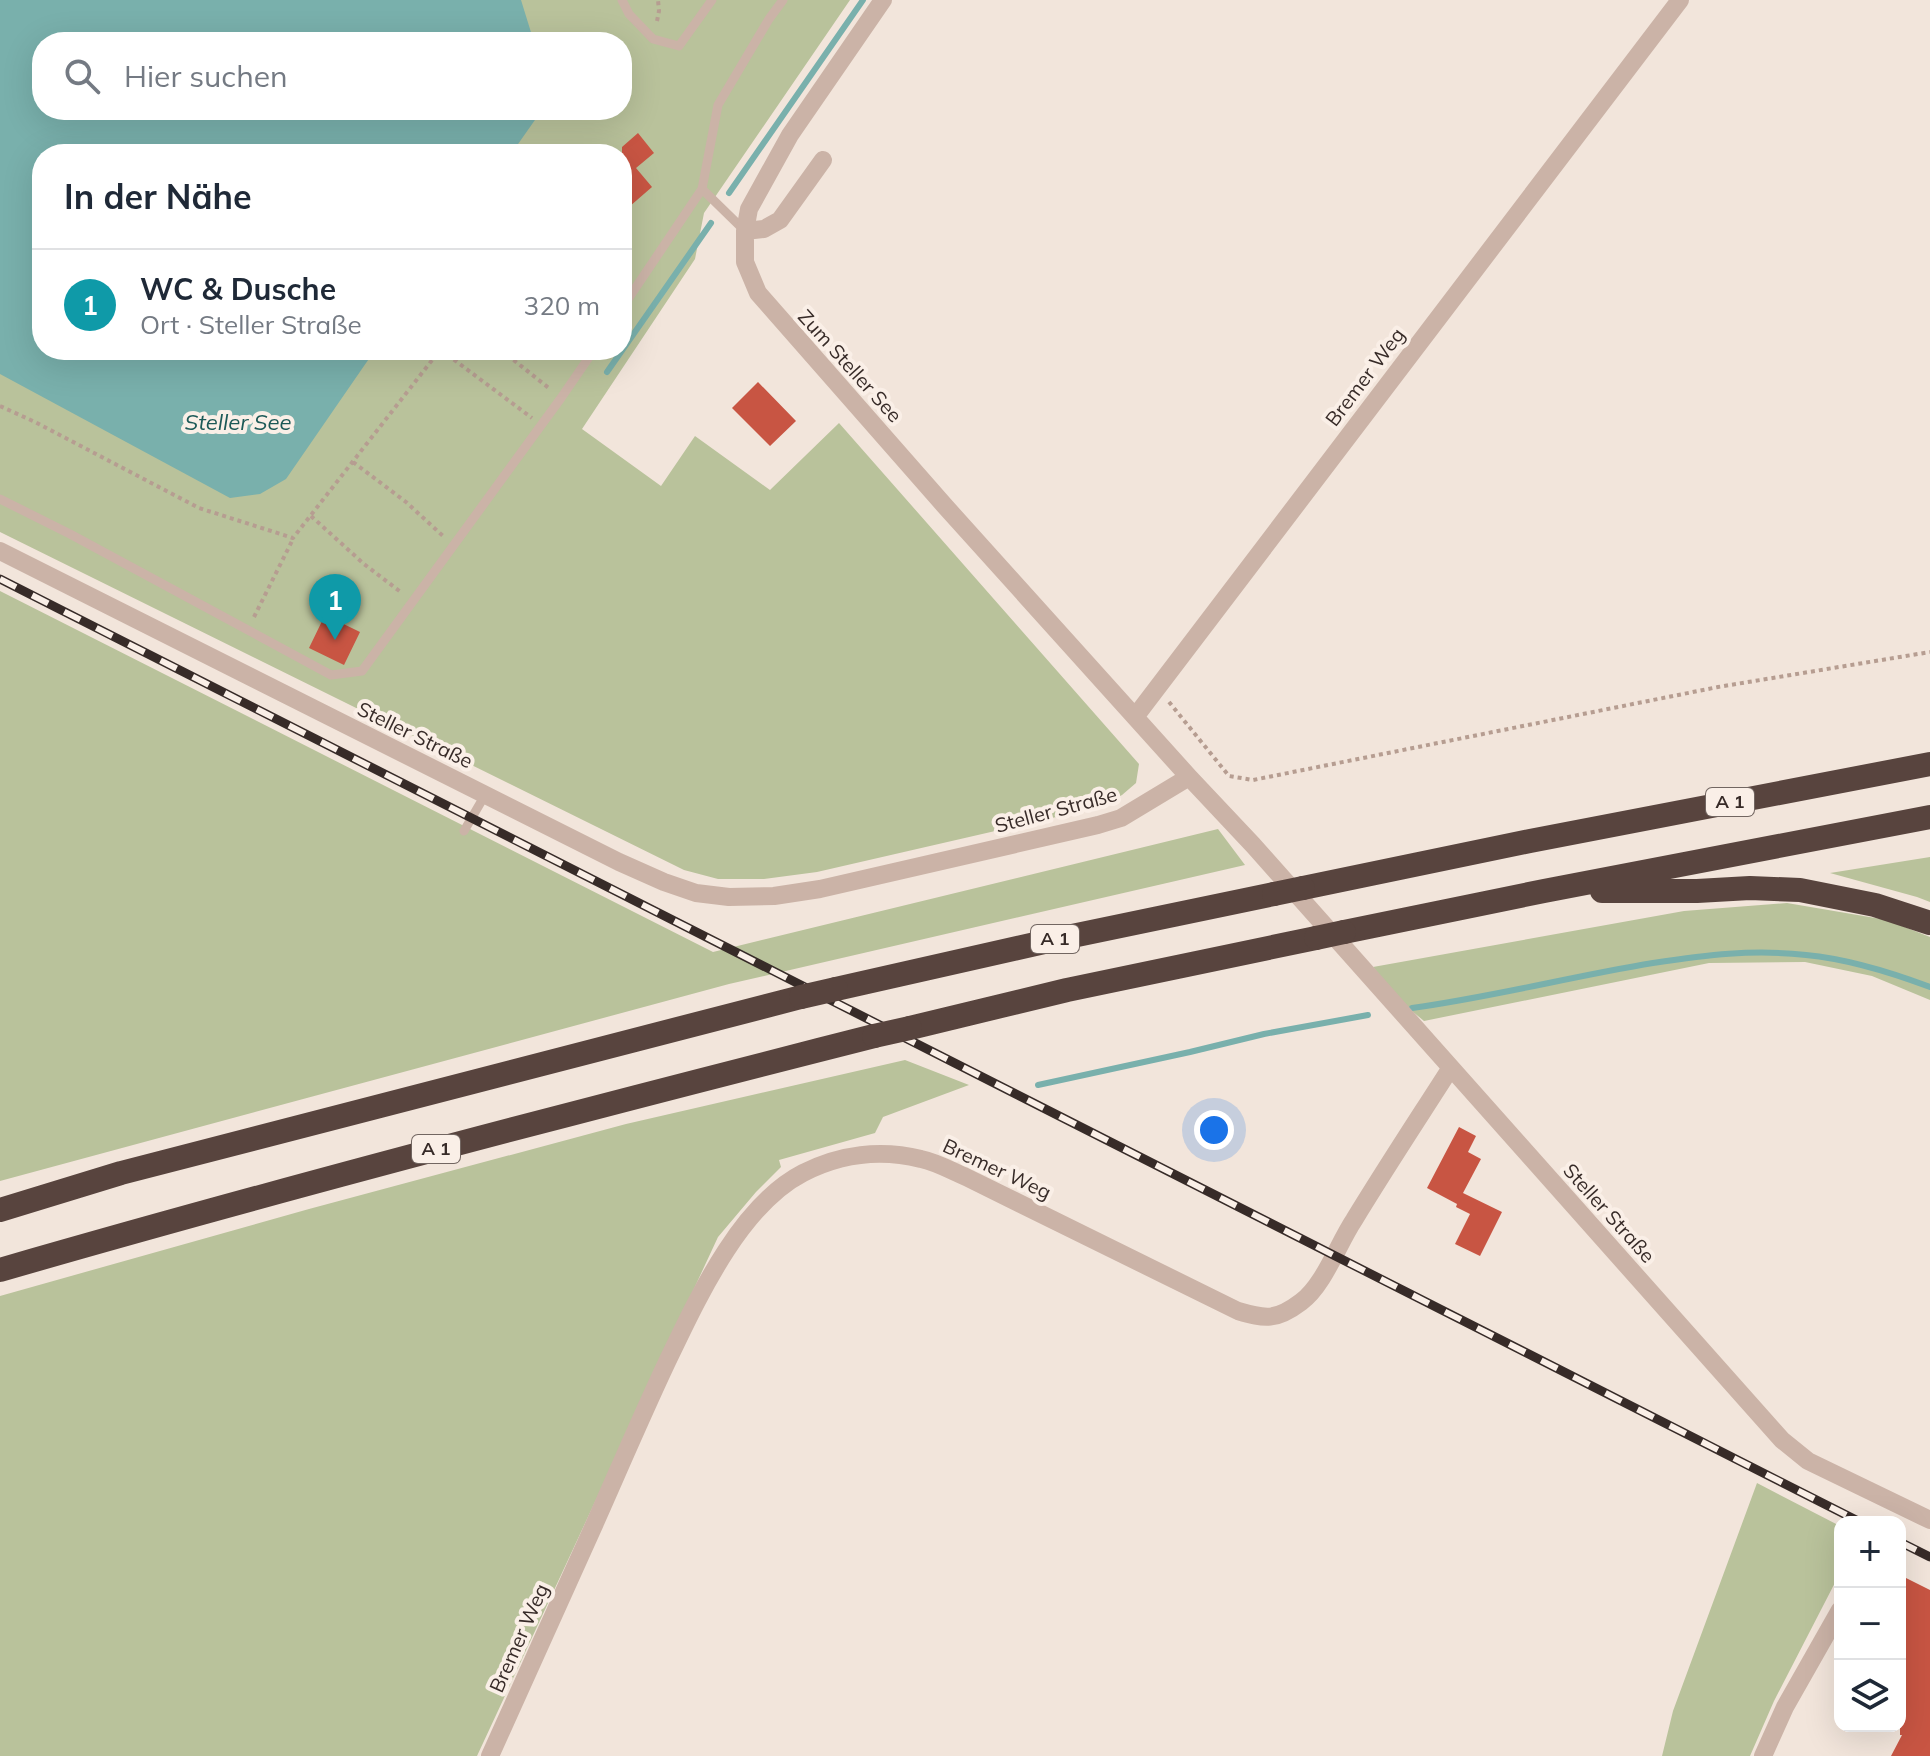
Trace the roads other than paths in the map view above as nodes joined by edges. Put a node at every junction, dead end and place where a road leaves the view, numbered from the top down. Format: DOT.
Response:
graph roads {
  1 [pos="622,0"];
  2 [pos="712,0"];
  3 [pos="783,0"];
  4 [pos="883,0"];
  5 [pos="1680,0"];
  6 [pos="823,160"];
  7 [pos="702,189"];
  8 [pos="745,231"];
  9 [pos="632,293"];
  10 [pos="587,360"];
  11 [pos="0,499"];
  12 [pos="0,551"];
  13 [pos="1135,717"];
  14 [pos="1930,764"];
  15 [pos="1189,777"];
  16 [pos="485,795"];
  17 [pos="1930,817"];
  18 [pos="464,831"];
  19 [pos="1544,891"];
  20 [pos="1930,923"];
  21 [pos="1450,1069"];
  22 [pos="0,1210"];
  23 [pos="0,1270"];
  24 [pos="1899,1505"];
  25 [pos="1893,1516"];
  26 [pos="1930,1520"];
  27 [pos="1834,1621"];
  28 [pos="490,1756"];
  29 [pos="1763,1756"];
  1 -- 2 [label="lane"];
  3 -- 7 [label="lane"];
  4 -- 8 [label="street, Zum Steller See"];
  5 -- 13 [label="street, Bremer Weg"];
  6 -- 8 [label="street"];
  7 -- 8 [label="lane"];
  7 -- 9 [label="lane"];
  8 -- 13 [label="street, Zum Steller See"];
  10 -- 11 [label="lane"];
  12 -- 16 [label="street, Steller Straße"];
  13 -- 15 [label="street"];
  14 -- 22 [label="highway, A 1, bridge"];
  15 -- 16 [label="street, Steller Straße"];
  15 -- 21 [label="street, Steller Straße"];
  16 -- 18 [label="lane"];
  17 -- 19 [label="highway, A 1"];
  19 -- 20 [label="highway"];
  19 -- 23 [label="highway, A 1, bridge"];
  21 -- 24 [label="street, Steller Straße"];
  21 -- 28 [label="street, Bremer Weg"];
  24 -- 25 [label="street"];
  24 -- 26 [label="street, Steller Straße"];
  27 -- 29 [label="street"];
}
